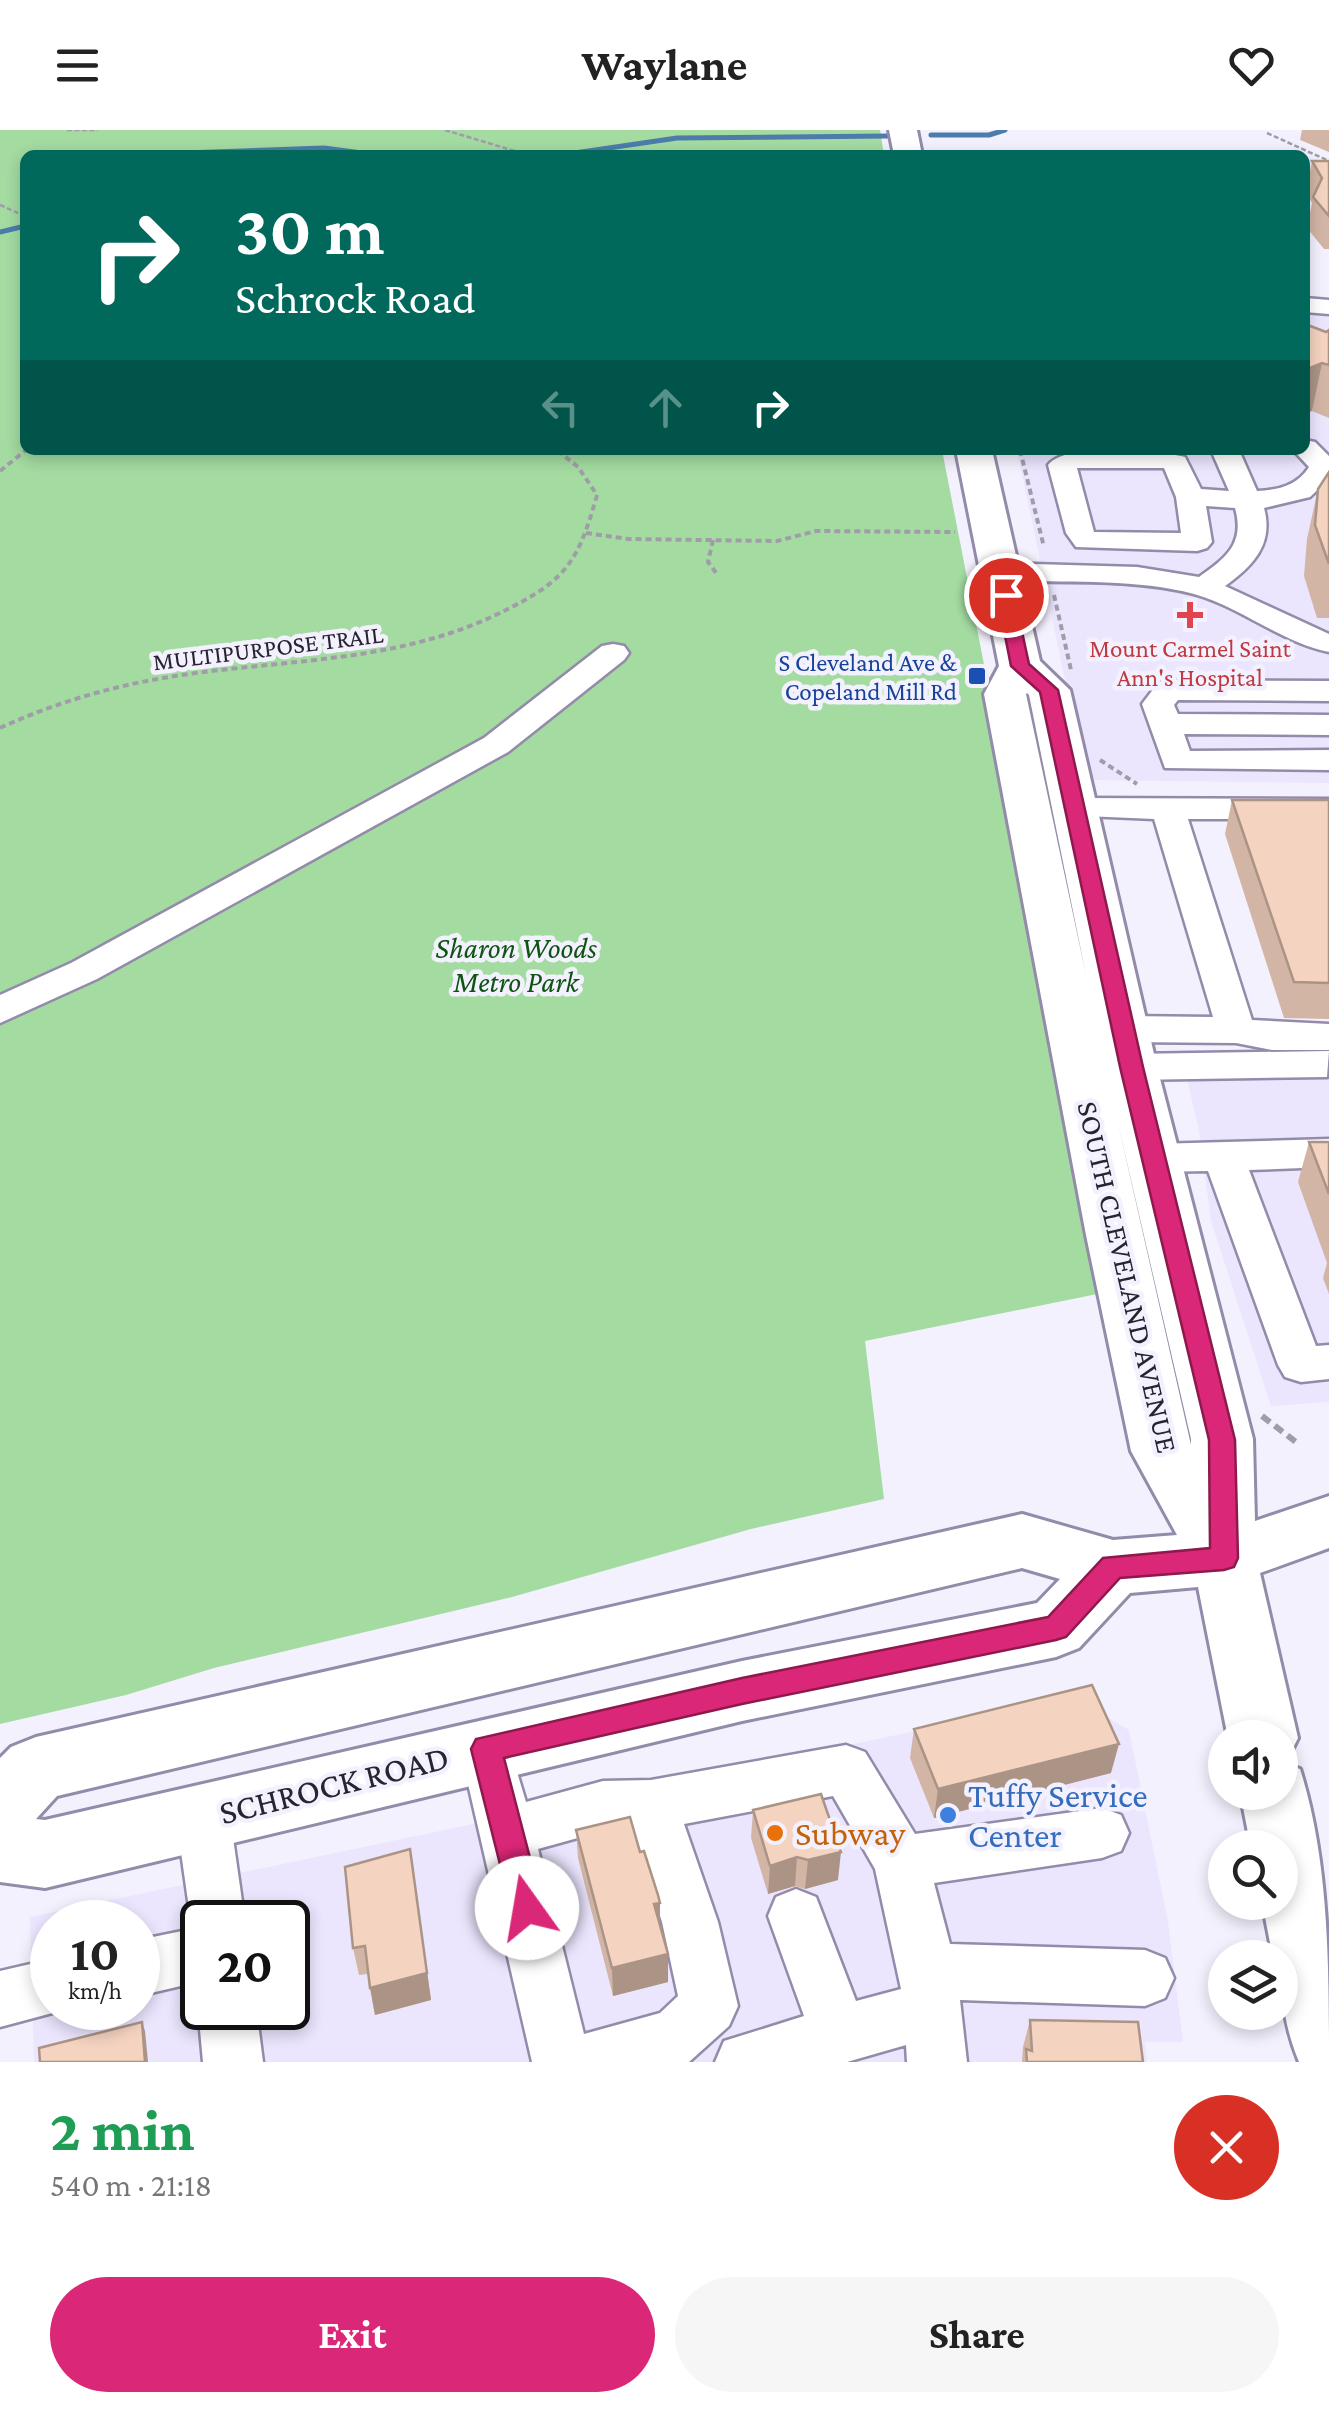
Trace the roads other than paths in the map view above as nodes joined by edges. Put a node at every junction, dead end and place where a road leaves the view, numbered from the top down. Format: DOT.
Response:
graph roads {
  1 [pos="1310,452"];
  2 [pos="975,455"];
  3 [pos="1227,455"];
  4 [pos="1324,475"];
  5 [pos="1190,497"];
  6 [pos="1244,498"];
  7 [pos="1000,572"];
  8 [pos="1204,588"];
  9 [pos="1329,644"];
  10 [pos="612,653"];
  11 [pos="1020,666"];
  12 [pos="1329,691"];
  13 [pos="1164,724"];
  14 [pos="1329,726"];
  15 [pos="1329,760"];
  16 [pos="1074,808"];
  17 [pos="1168,808"];
  18 [pos="1329,809"];
  19 [pos="0,1010"];
  20 [pos="1236,1030"];
  21 [pos="1329,1037"];
  22 [pos="1128,1048"];
  23 [pos="1329,1064"];
  24 [pos="1329,1153"];
  25 [pos="1223,1156"];
  26 [pos="1154,1158"];
  27 [pos="1329,1362"];
  28 [pos="1329,1522"];
  29 [pos="1224,1558"];
  30 [pos="1113,1567"];
  31 [pos="1259,1720"];
  32 [pos="486,1749"];
  33 [pos="650,1805"];
  34 [pos="0,1808"];
  35 [pos="1279,1810"];
  36 [pos="203,1817"];
  37 [pos="509,1832"];
  38 [pos="1102,1832"];
  39 [pos="0,1848"];
  40 [pos="900,1862"];
  41 [pos="214,1900"];
  42 [pos="796,1916"];
  43 [pos="1145,1978"];
  44 [pos="30,1992"];
  45 [pos="0,1999"];
  46 [pos="932,2014"];
  47 [pos="229,2030"];
  48 [pos="840,2036"];
  49 [pos="1329,2042"];
  50 [pos="233,2062"];
  51 [pos="562,2062"];
  52 [pos="588,2062"];
  53 [pos="745,2062"];
  1 -- 4 [label="street"];
  2 -- 7 [label="main road, SOUTH CLEVELAND AVENUE"];
  3 -- 6 [label="street"];
  4 -- 6 [label="street"];
  5 -- 5 [label="street"];
  5 -- 6 [label="street"];
  6 -- 8 [label="street"];
  7 -- 8 [label="street"];
  7 -- 11 [label="main road, SOUTH CLEVELAND AVENUE"];
  8 -- 9 [label="street"];
  10 -- 19 [label="street"];
  11 -- 16 [label="main road, SOUTH CLEVELAND AVENUE"];
  11 -- 29 [label="main road, SOUTH CLEVELAND AVENUE"];
  12 -- 13 [label="street"];
  13 -- 14 [label="street"];
  13 -- 15 [label="street"];
  16 -- 17 [label="street"];
  16 -- 22 [label="main road, SOUTH CLEVELAND AVENUE"];
  17 -- 18 [label="street"];
  17 -- 20 [label="street"];
  20 -- 21 [label="street"];
  20 -- 22 [label="street"];
  22 -- 23 [label="street"];
  22 -- 26 [label="main road, SOUTH CLEVELAND AVENUE"];
  24 -- 25 [label="street"];
  25 -- 26 [label="street"];
  25 -- 27 [label="street"];
  26 -- 29 [label="main road, SOUTH CLEVELAND AVENUE"];
  28 -- 29 [label="main road"];
  29 -- 30 [label="main road"];
  29 -- 31 [label="main road"];
  30 -- 32 [label="main road, SCHROCK ROAD"];
  30 -- 34 [label="main road"];
  32 -- 36 [label="main road, SCHROCK ROAD"];
  32 -- 37 [label="street"];
  33 -- 37 [label="street"];
  33 -- 40 [label="street"];
  33 -- 52 [label="street"];
  35 -- 49 [label="main road"];
  36 -- 39 [label="main road, SCHROCK ROAD"];
  36 -- 41 [label="street"];
  37 -- 51 [label="street"];
  38 -- 40 [label="street"];
  40 -- 46 [label="street"];
  42 -- 48 [label="street"];
  43 -- 46 [label="street"];
  44 -- 45 [label="street"];
  46 -- 48 [label="street"];
  47 -- 50 [label="street"];
  48 -- 53 [label="street"];
}
